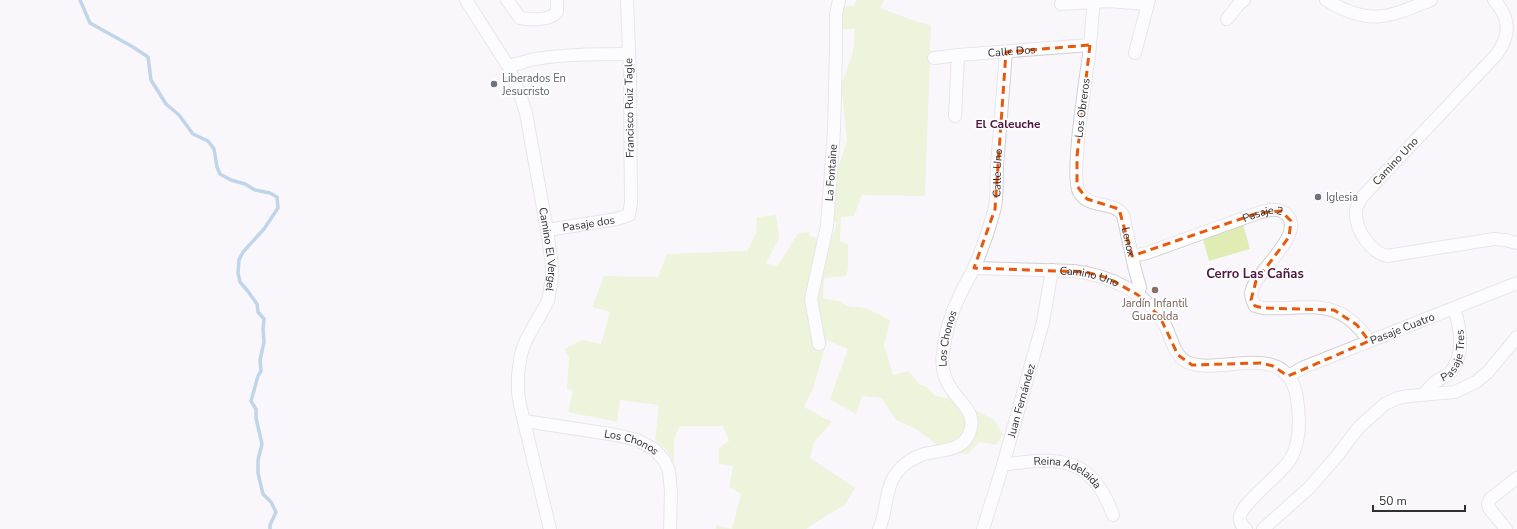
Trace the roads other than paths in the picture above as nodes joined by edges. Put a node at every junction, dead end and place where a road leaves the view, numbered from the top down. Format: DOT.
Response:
graph roads {
  1 [pos="466,0"];
  2 [pos="506,0"];
  3 [pos="557,0"];
  4 [pos="627,0"];
  5 [pos="839,0"];
  6 [pos="1094,0"];
  7 [pos="1244,0"];
  8 [pos="1326,0"];
  9 [pos="1431,0"];
  10 [pos="1494,0"];
  11 [pos="1148,2"];
  12 [pos="1061,4"];
  13 [pos="1227,19"];
  14 [pos="1090,45"];
  15 [pos="1006,52"];
  16 [pos="1135,53"];
  17 [pos="628,54"];
  18 [pos="958,55"];
  19 [pos="934,58"];
  20 [pos="508,66"];
  21 [pos="955,116"];
  22 [pos="1100,205"];
  23 [pos="629,215"];
  24 [pos="547,230"];
  25 [pos="1517,243"];
  26 [pos="1132,256"];
  27 [pos="974,268"];
  28 [pos="1052,270"];
  29 [pos="1517,283"];
  30 [pos="1138,295"];
  31 [pos="1454,309"];
  32 [pos="1517,337"];
  33 [pos="1369,341"];
  34 [pos="819,344"];
  35 [pos="1288,376"];
  36 [pos="1425,393"];
  37 [pos="525,421"];
  38 [pos="1003,465"];
  39 [pos="1517,478"];
  40 [pos="1113,514"];
  41 [pos="550,529"];
  42 [pos="670,529"];
  43 [pos="879,529"];
  44 [pos="983,529"];
  45 [pos="1246,529"];
  46 [pos="1263,529"];
  47 [pos="1506,529"];
  1 -- 20 [label="street, Camino El Vergel"];
  2 -- 3 [label="street"];
  4 -- 17 [label="street, Francisco Ruiz Tagle"];
  5 -- 34 [label="street, La Fontaine"];
  6 -- 11 [label="street"];
  6 -- 12 [label="street"];
  6 -- 14 [label="street, Los Obreros"];
  7 -- 13 [label="street"];
  8 -- 9 [label="street"];
  10 -- 25 [label="street, Camino Uno"];
  11 -- 16 [label="street"];
  14 -- 15 [label="street, Calle Dos"];
  14 -- 22 [label="street, Los Obreros"];
  15 -- 18 [label="street, Calle Dos"];
  15 -- 27 [label="street, Calle Uno"];
  17 -- 20 [label="street"];
  17 -- 23 [label="street, Francisco Ruiz Tagle"];
  18 -- 19 [label="street, Calle Dos"];
  18 -- 21 [label="street"];
  20 -- 24 [label="street, Camino El Vergel"];
  22 -- 26 [label="street, Lenox"];
  23 -- 24 [label="street, Pasaje dos"];
  24 -- 37 [label="street, Camino El Vergel"];
  26 -- 30 [label="street, Lenox"];
  26 -- 33 [label="street, Pasaje 2"];
  27 -- 28 [label="street"];
  27 -- 43 [label="street, Los Chonos"];
  28 -- 30 [label="street, Camino Uno"];
  28 -- 38 [label="street, Juan Fernández"];
  29 -- 31 [label="street, Pasaje Cuatro"];
  30 -- 35 [label="street, Camino Uno"];
  31 -- 33 [label="street, Pasaje Cuatro"];
  31 -- 36 [label="street, Pasaje Tres"];
  32 -- 36 [label="street"];
  33 -- 35 [label="street, Pasaje Cuatro"];
  35 -- 45 [label="street"];
  36 -- 46 [label="street"];
  37 -- 41 [label="street, Camino El Vergel"];
  37 -- 42 [label="street, Los Chonos"];
  38 -- 40 [label="street, Reina Adelaida"];
  38 -- 44 [label="street, Juan Fernández"];
  39 -- 47 [label="street"];
}
